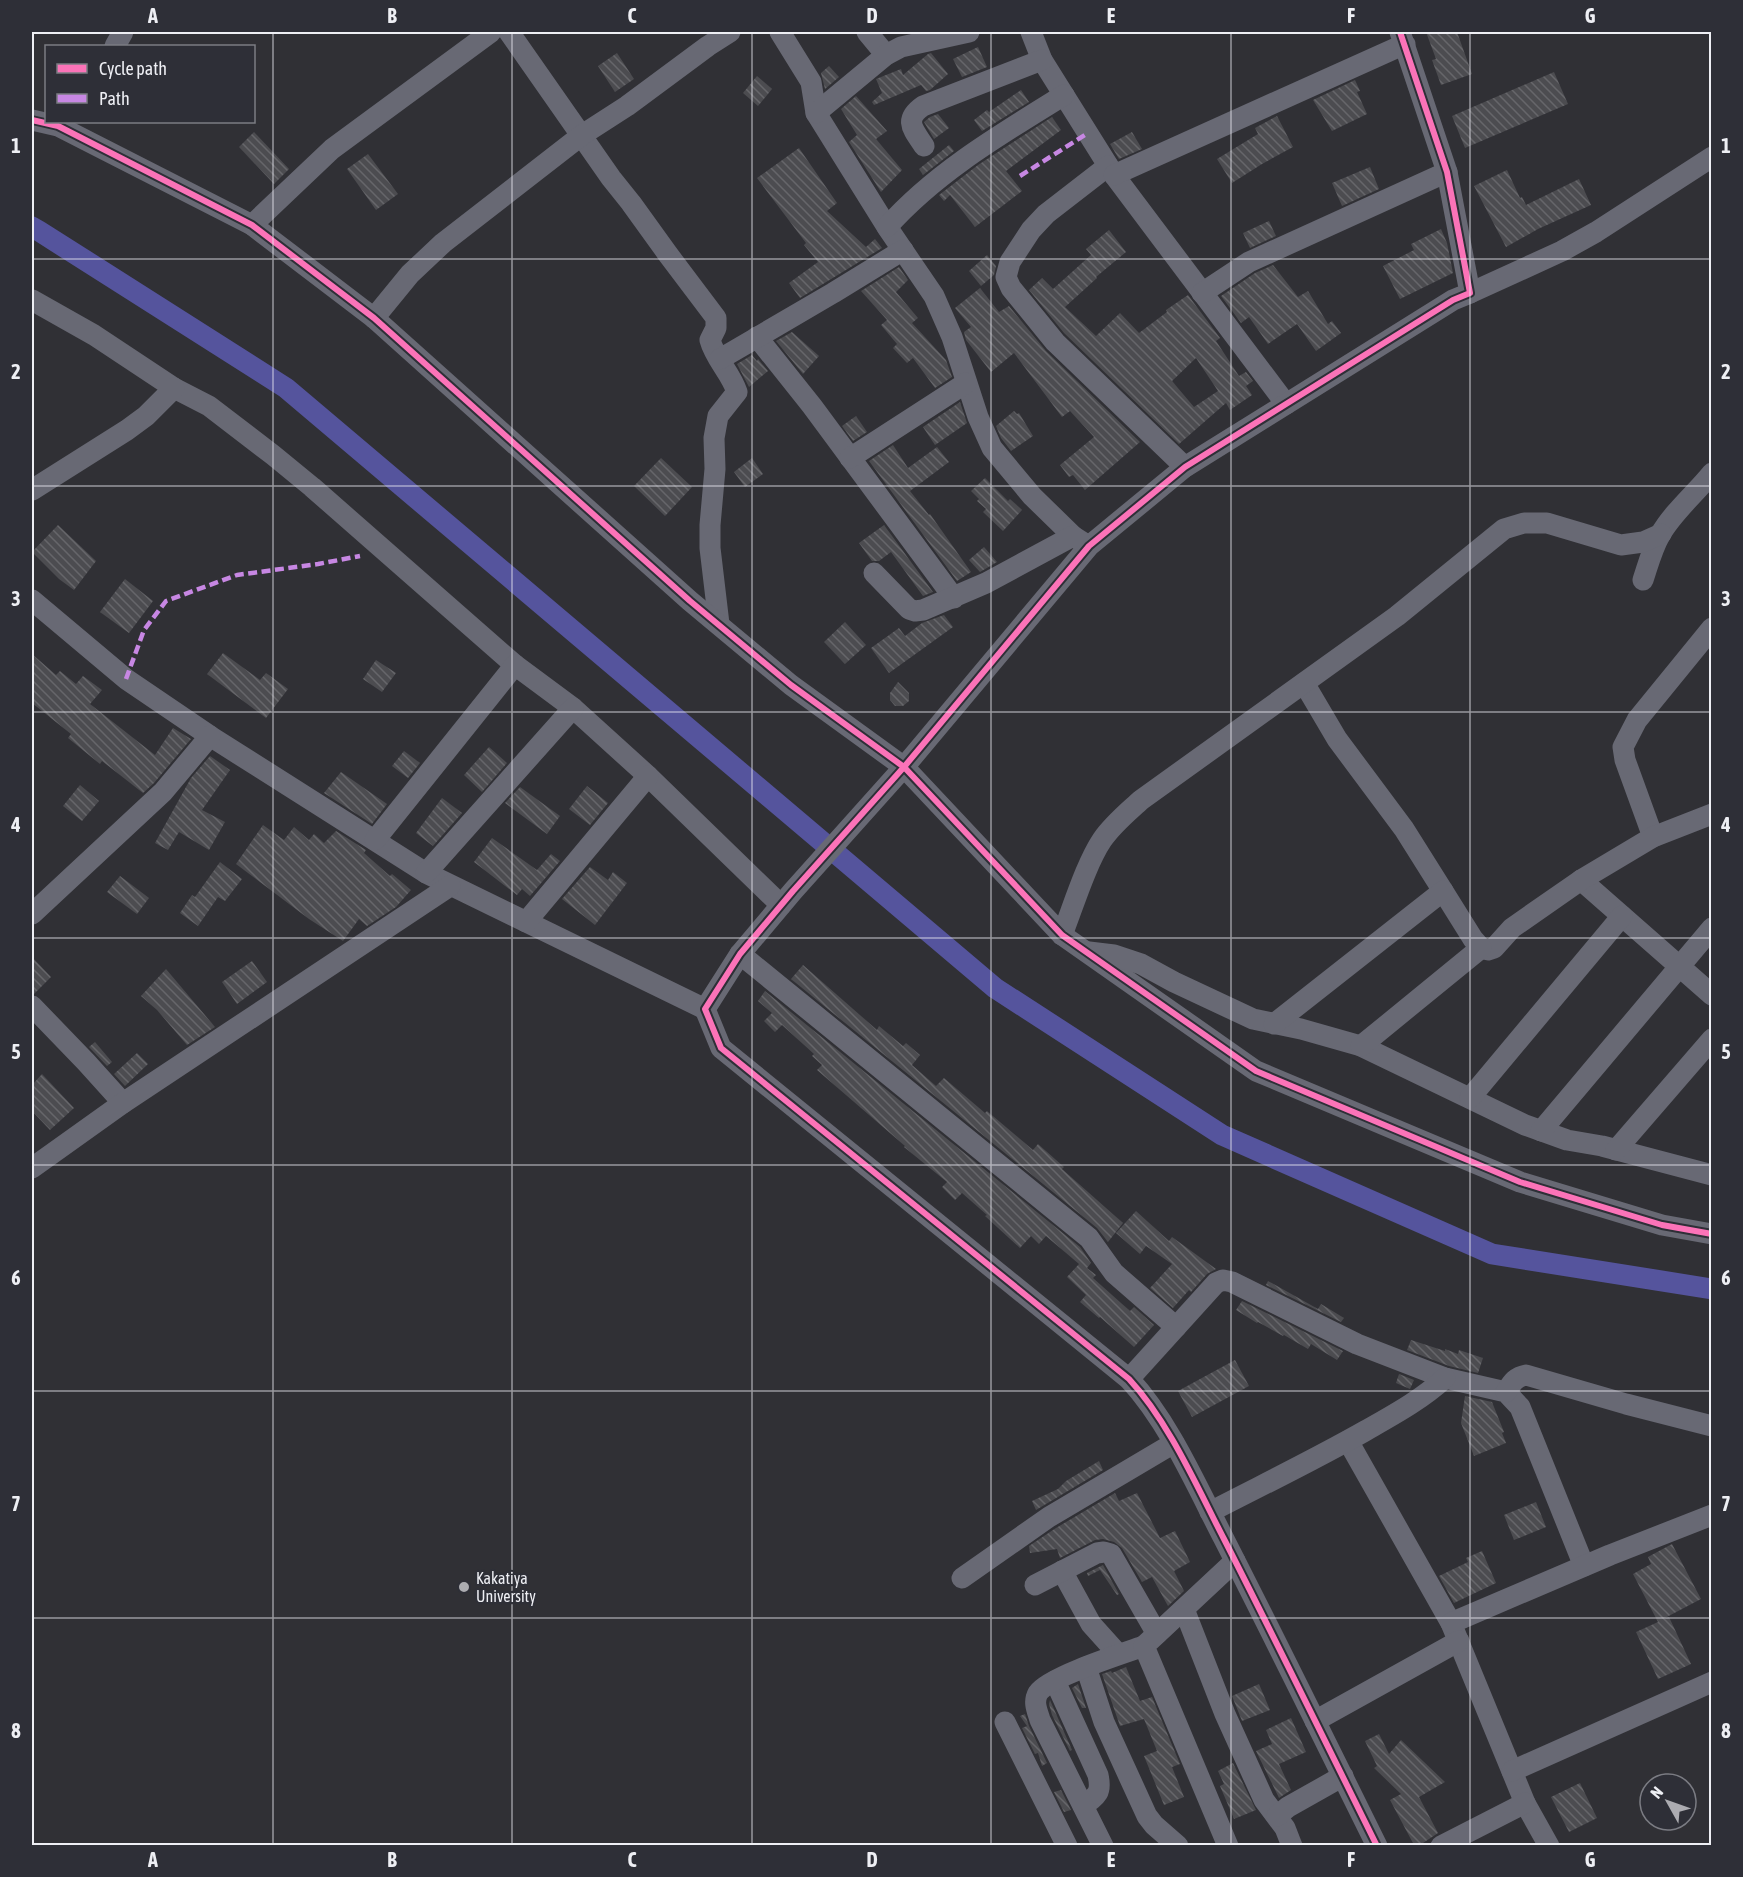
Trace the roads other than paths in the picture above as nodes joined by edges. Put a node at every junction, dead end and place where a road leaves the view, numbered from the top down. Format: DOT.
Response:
graph roads {
  1 [pos="123,32"];
  2 [pos="490,32"];
  3 [pos="509,32"];
  4 [pos="730,32"];
  5 [pos="780,32"];
  6 [pos="867,32"];
  7 [pos="969,32"];
  8 [pos="1030,32"];
  9 [pos="942,34"];
  10 [pos="1402,38"];
  11 [pos="115,45"];
  12 [pos="886,55"];
  13 [pos="1042,60"];
  14 [pos="1064,95"];
  15 [pos="816,112"];
  16 [pos="32,120"];
  17 [pos="76,128"];
  18 [pos="582,135"];
  19 [pos="924,146"];
  20 [pos="1712,158"];
  21 [pos="1111,171"];
  22 [pos="1447,172"];
  23 [pos="252,225"];
  24 [pos="887,227"];
  25 [pos="903,250"];
  26 [pos="1202,292"];
  27 [pos="1470,293"];
  28 [pos="32,300"];
  29 [pos="374,318"];
  30 [pos="757,336"];
  31 [pos="720,359"];
  32 [pos="966,383"];
  33 [pos="174,388"];
  34 [pos="1286,404"];
  35 [pos="850,458"];
  36 [pos="1185,467"];
  37 [pos="1712,473"];
  38 [pos="32,490"];
  39 [pos="1661,534"];
  40 [pos="1081,541"];
  41 [pos="874,573"];
  42 [pos="1643,580"];
  43 [pos="954,598"];
  44 [pos="32,600"];
  45 [pos="719,624"];
  46 [pos="1712,628"];
  47 [pos="515,665"];
  48 [pos="1304,683"];
  49 [pos="573,708"];
  50 [pos="210,736"];
  51 [pos="904,767"];
  52 [pos="648,776"];
  53 [pos="1712,814"];
  54 [pos="1653,837"];
  55 [pos="375,840"];
  56 [pos="426,873"];
  57 [pos="1581,880"];
  58 [pos="450,886"];
  59 [pos="1443,891"];
  60 [pos="787,898"];
  61 [pos="32,914"];
  62 [pos="1622,916"];
  63 [pos="526,922"];
  64 [pos="1712,928"];
  65 [pos="1062,935"];
  66 [pos="1481,948"];
  67 [pos="1087,952"];
  68 [pos="740,954"];
  69 [pos="1679,966"];
  70 [pos="1712,995"];
  71 [pos="32,1005"];
  72 [pos="705,1009"];
  73 [pos="1275,1024"];
  74 [pos="1712,1039"];
  75 [pos="1361,1046"];
  76 [pos="1470,1098"];
  77 [pos="123,1103"];
  78 [pos="1542,1131"];
  79 [pos="1616,1150"];
  80 [pos="32,1168"];
  81 [pos="1708,1169"];
  82 [pos="1712,1234"];
  83 [pos="1176,1327"];
  84 [pos="1445,1378"];
  85 [pos="1128,1379"];
  86 [pos="1506,1392"];
  87 [pos="1712,1425"];
  88 [pos="1348,1441"];
  89 [pos="1174,1443"];
  90 [pos="1210,1512"];
  91 [pos="1712,1515"];
  92 [pos="1235,1561"];
  93 [pos="1584,1566"];
  94 [pos="1062,1571"];
  95 [pos="962,1578"];
  96 [pos="1035,1585"];
  97 [pos="1184,1609"];
  98 [pos="1455,1632"];
  99 [pos="1151,1640"];
  100 [pos="1118,1654"];
  101 [pos="1086,1667"];
  102 [pos="1055,1681"];
  103 [pos="1712,1682"];
  104 [pos="1315,1721"];
  105 [pos="1005,1722"];
  106 [pos="1088,1751"];
  107 [pos="1062,1761"];
  108 [pos="1512,1771"];
  109 [pos="1343,1776"];
  110 [pos="1525,1803"];
  111 [pos="1083,1805"];
  112 [pos="1277,1816"];
  113 [pos="1067,1845"];
  114 [pos="1103,1845"];
  115 [pos="1178,1845"];
  116 [pos="1227,1845"];
  117 [pos="1292,1845"];
  118 [pos="1377,1845"];
  119 [pos="1441,1845"];
  120 [pos="1549,1845"];
  1 -- 11 [label="street"];
  2 -- 23 [label="street"];
  3 -- 18 [label="street"];
  4 -- 18 [label="street"];
  5 -- 15 [label="street"];
  6 -- 12 [label="street"];
  7 -- 9 [label="street"];
  8 -- 13 [label="street"];
  9 -- 12 [label="street"];
  10 -- 21 [label="street"];
  10 -- 22 [label="street"];
  12 -- 15 [label="street"];
  13 -- 14 [label="street"];
  13 -- 19 [label="street"];
  14 -- 21 [label="street"];
  14 -- 24 [label="street"];
  15 -- 24 [label="street"];
  16 -- 17 [label="street"];
  17 -- 23 [label="street"];
  18 -- 29 [label="street"];
  18 -- 31 [label="street"];
  20 -- 27 [label="street"];
  21 -- 26 [label="street"];
  21 -- 36 [label="street"];
  22 -- 26 [label="street"];
  22 -- 27 [label="street"];
  23 -- 29 [label="street"];
  24 -- 25 [label="street"];
  25 -- 30 [label="street"];
  25 -- 32 [label="street"];
  26 -- 34 [label="street"];
  27 -- 34 [label="street"];
  28 -- 33 [label="street"];
  29 -- 45 [label="street"];
  30 -- 31 [label="street"];
  30 -- 35 [label="street"];
  31 -- 45 [label="street"];
  32 -- 35 [label="street"];
  32 -- 40 [label="street"];
  33 -- 38 [label="street"];
  33 -- 47 [label="street"];
  34 -- 36 [label="street"];
  35 -- 43 [label="street"];
  36 -- 40 [label="street"];
  37 -- 39 [label="street"];
  39 -- 42 [label="street"];
  39 -- 48 [label="street"];
  40 -- 43 [label="street"];
  40 -- 51 [label="street"];
  41 -- 43 [label="street"];
  44 -- 50 [label="street"];
  45 -- 51 [label="street"];
  46 -- 54 [label="street"];
  47 -- 49 [label="street"];
  47 -- 55 [label="street"];
  48 -- 59 [label="street"];
  48 -- 65 [label="street"];
  49 -- 52 [label="street"];
  49 -- 56 [label="street"];
  50 -- 55 [label="street"];
  50 -- 61 [label="street"];
  51 -- 60 [label="street"];
  51 -- 65 [label="street"];
  52 -- 60 [label="street"];
  52 -- 63 [label="street"];
  53 -- 54 [label="street"];
  54 -- 57 [label="street"];
  55 -- 56 [label="street"];
  56 -- 58 [label="street"];
  57 -- 62 [label="street"];
  57 -- 66 [label="street"];
  58 -- 63 [label="street"];
  58 -- 77 [label="street"];
  59 -- 66 [label="street"];
  59 -- 73 [label="street"];
  60 -- 68 [label="street"];
  62 -- 69 [label="street"];
  62 -- 76 [label="street"];
  63 -- 72 [label="street"];
  64 -- 69 [label="street"];
  65 -- 67 [label="street"];
  66 -- 75 [label="street"];
  67 -- 73 [label="street"];
  67 -- 82 [label="street"];
  68 -- 72 [label="street"];
  68 -- 83 [label="street"];
  69 -- 70 [label="street"];
  69 -- 78 [label="street"];
  71 -- 77 [label="street"];
  72 -- 85 [label="street"];
  73 -- 75 [label="street"];
  74 -- 79 [label="street"];
  75 -- 76 [label="street"];
  76 -- 78 [label="street"];
  77 -- 80 [label="street"];
  78 -- 79 [label="street"];
  79 -- 81 [label="street"];
  83 -- 84 [label="street"];
  83 -- 85 [label="street"];
  84 -- 86 [label="street"];
  84 -- 88 [label="street"];
  85 -- 89 [label="street"];
  86 -- 87 [label="street"];
  86 -- 93 [label="street"];
  88 -- 90 [label="street"];
  88 -- 98 [label="street"];
  89 -- 90 [label="street"];
  89 -- 95 [label="street"];
  90 -- 92 [label="street"];
  91 -- 93 [label="street"];
  92 -- 97 [label="street"];
  92 -- 104 [label="street"];
  93 -- 98 [label="street"];
  94 -- 96 [label="street"];
  94 -- 99 [label="street"];
  94 -- 100 [label="street"];
  97 -- 99 [label="street"];
  97 -- 112 [label="street"];
  98 -- 104 [label="street"];
  98 -- 108 [label="street"];
  99 -- 100 [label="street"];
  99 -- 116 [label="street"];
  100 -- 101 [label="street"];
  101 -- 102 [label="street"];
  101 -- 115 [label="street"];
  102 -- 106 [label="street"];
  102 -- 107 [label="street"];
  103 -- 108 [label="street"];
  104 -- 109 [label="street"];
  105 -- 113 [label="street"];
  106 -- 107 [label="street"];
  106 -- 111 [label="street"];
  107 -- 111 [label="street"];
  108 -- 110 [label="street"];
  109 -- 112 [label="street"];
  109 -- 118 [label="street"];
  110 -- 119 [label="street"];
  110 -- 120 [label="street"];
  111 -- 114 [label="street"];
  112 -- 117 [label="street"];
}
